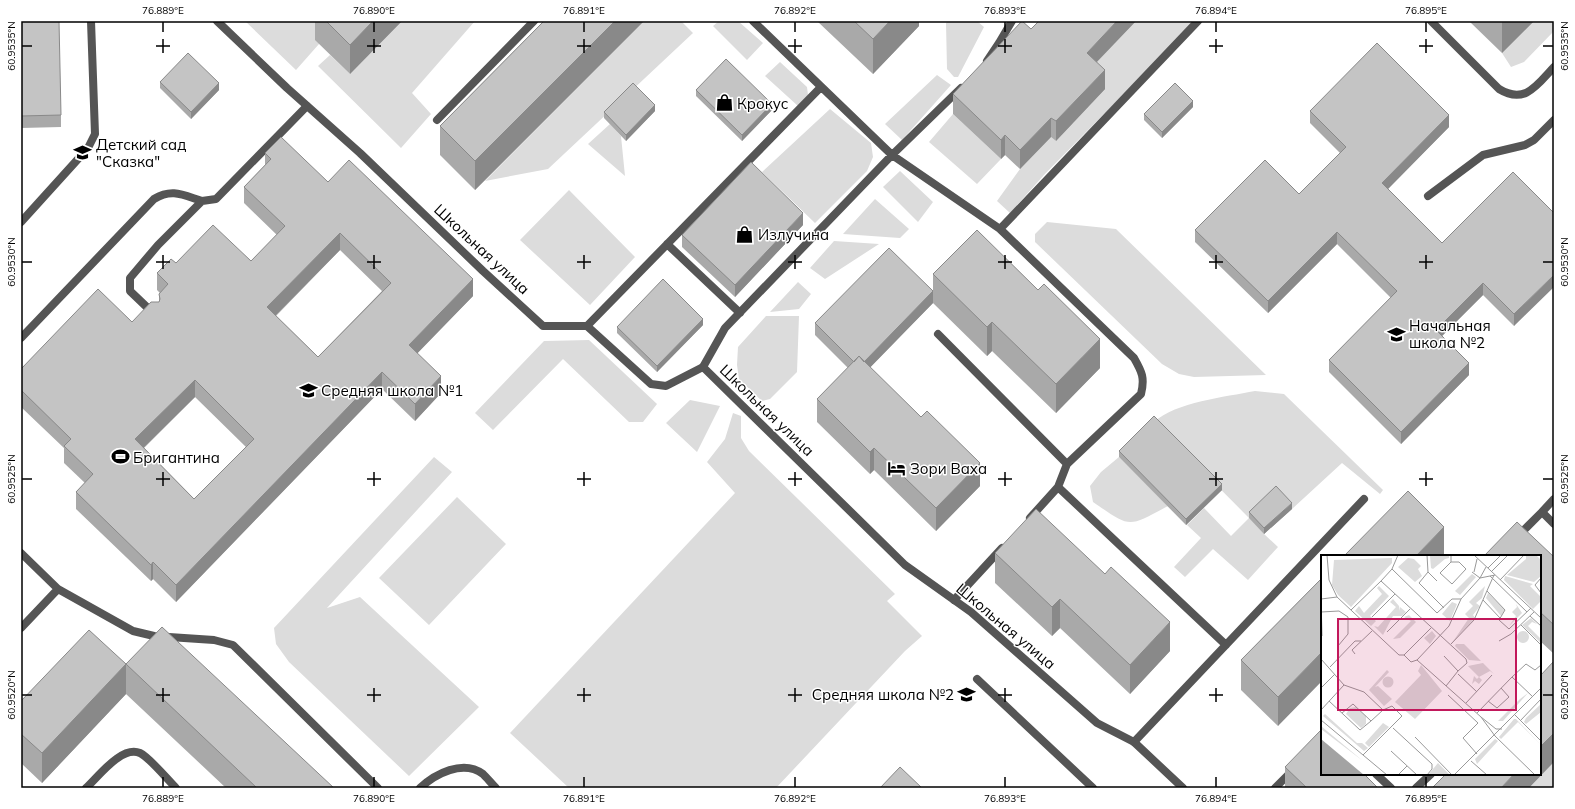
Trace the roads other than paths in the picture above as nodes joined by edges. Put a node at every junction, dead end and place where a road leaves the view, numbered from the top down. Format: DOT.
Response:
graph roads {
  1 [pos="91,21"];
  2 [pos="217,21"];
  3 [pos="534,21"];
  4 [pos="753,21"];
  5 [pos="1012,21"];
  6 [pos="1198,21"];
  7 [pos="1431,21"];
  8 [pos="1554,67"];
  9 [pos="981,68"];
  10 [pos="965,84"];
  11 [pos="821,87"];
  12 [pos="307,106"];
  13 [pos="437,120"];
  14 [pos="1554,120"];
  15 [pos="892,155"];
  16 [pos="1428,196"];
  17 [pos="202,201"];
  18 [pos="21,222"];
  19 [pos="1000,229"];
  20 [pos="667,244"];
  21 [pos="740,313"];
  22 [pos="155,315"];
  23 [pos="587,326"];
  24 [pos="938,334"];
  25 [pos="21,338"];
  26 [pos="704,367"];
  27 [pos="1067,464"];
  28 [pos="1058,487"];
  29 [pos="1364,499"];
  30 [pos="1554,499"];
  31 [pos="1542,512"];
  32 [pos="1554,524"];
  33 [pos="1022,526"];
  34 [pos="1006,543"];
  35 [pos="1509,545"];
  36 [pos="21,553"];
  37 [pos="58,589"];
  38 [pos="954,600"];
  39 [pos="21,628"];
  40 [pos="1226,645"];
  41 [pos="977,679"];
  42 [pos="1134,742"];
  43 [pos="1301,761"];
  44 [pos="1377,775"];
  45 [pos="1430,775"];
  46 [pos="86,788"];
  47 [pos="176,788"];
  48 [pos="378,788"];
  49 [pos="420,788"];
  50 [pos="496,788"];
  51 [pos="1093,788"];
  52 [pos="1183,788"];
  53 [pos="1275,788"];
  54 [pos="1391,788"];
  55 [pos="1416,788"];
  1 -- 18 [label="street"];
  2 -- 12 [label="street, Школьная улица"];
  3 -- 13 [label="street"];
  4 -- 11 [label="street"];
  5 -- 9 [label="street"];
  6 -- 19 [label="street"];
  7 -- 8 [label="street"];
  10 -- 15 [label="street"];
  11 -- 15 [label="street"];
  11 -- 20 [label="street"];
  12 -- 17 [label="street"];
  12 -- 23 [label="street, Школьная улица"];
  14 -- 16 [label="street"];
  15 -- 19 [label="street"];
  15 -- 21 [label="street"];
  17 -- 22 [label="street"];
  17 -- 25 [label="street"];
  19 -- 27 [label="street"];
  20 -- 21 [label="street"];
  20 -- 23 [label="street"];
  21 -- 26 [label="street"];
  23 -- 26 [label="street, Школьная улица"];
  24 -- 27 [label="street"];
  26 -- 38 [label="street, Школьная улица"];
  27 -- 28 [label="street"];
  28 -- 33 [label="street"];
  28 -- 40 [label="street"];
  29 -- 40 [label="street"];
  30 -- 31 [label="street"];
  31 -- 32 [label="street"];
  31 -- 35 [label="street"];
  34 -- 38 [label="street"];
  36 -- 37 [label="street"];
  37 -- 39 [label="street"];
  37 -- 48 [label="street"];
  38 -- 42 [label="street, Школьная улица"];
  40 -- 42 [label="street"];
  41 -- 51 [label="street"];
  42 -- 52 [label="street, Школьная улица"];
  43 -- 53 [label="street"];
  44 -- 54 [label="street"];
  45 -- 55 [label="street"];
  46 -- 47 [label="street"];
  49 -- 50 [label="street"];
}
